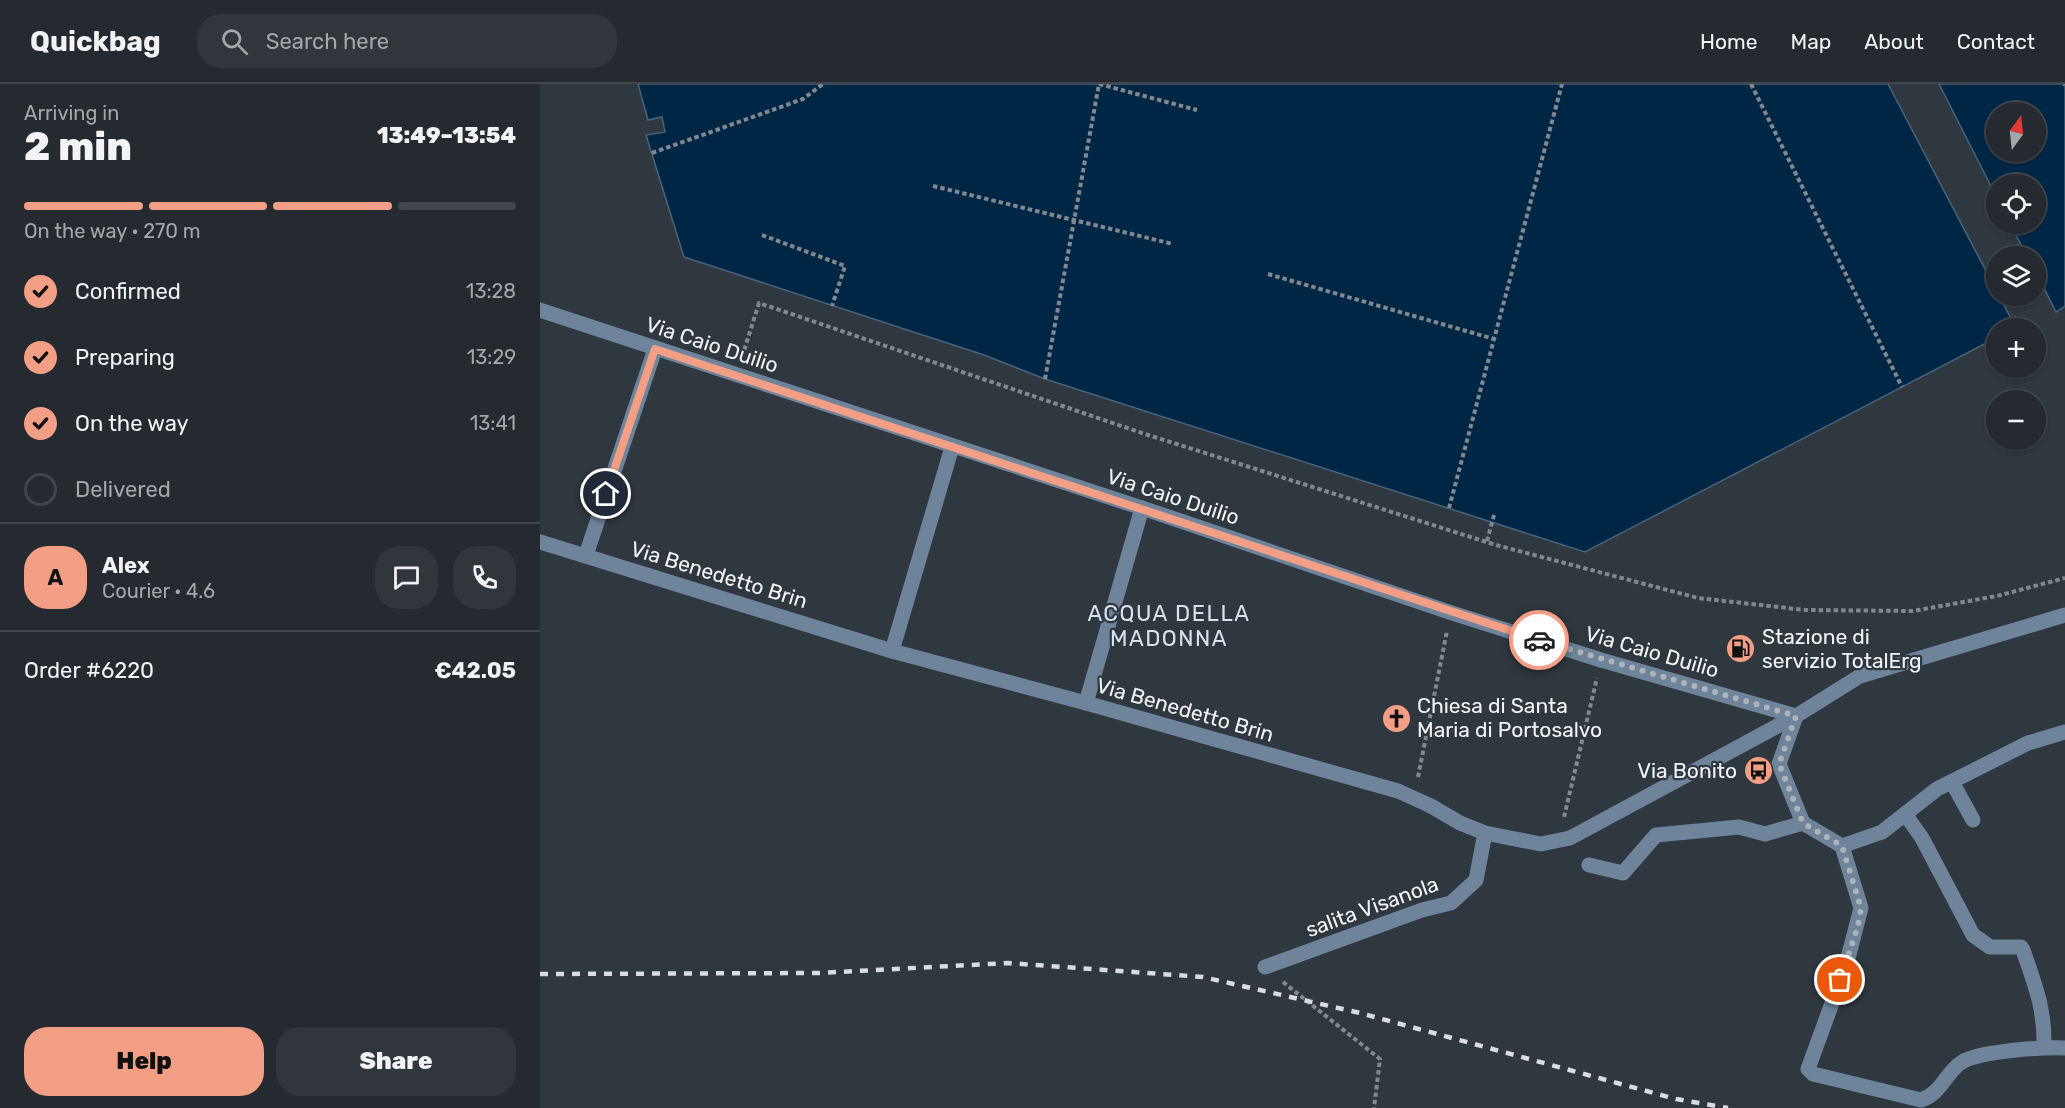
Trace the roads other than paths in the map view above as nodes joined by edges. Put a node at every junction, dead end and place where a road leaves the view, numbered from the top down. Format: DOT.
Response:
graph roads {
  1 [pos="540,310"];
  2 [pos="655,349"];
  3 [pos="952,447"];
  4 [pos="1142,508"];
  5 [pos="540,542"];
  6 [pos="585,555"];
  7 [pos="2065,615"];
  8 [pos="892,651"];
  9 [pos="1086,703"];
  10 [pos="1796,716"];
  11 [pos="2065,732"];
  12 [pos="1952,782"];
  13 [pos="1905,814"];
  14 [pos="1973,820"];
  15 [pos="1803,823"];
  16 [pos="1485,833"];
  17 [pos="1842,846"];
  18 [pos="1589,865"];
  19 [pos="1265,967"];
  20 [pos="2044,1047"];
  21 [pos="2065,1048"];
  1 -- 2 [label="street, Via Caio Duilio"];
  2 -- 3 [label="street, Via Caio Duilio"];
  2 -- 6 [label="street"];
  3 -- 4 [label="street, Via Caio Duilio"];
  3 -- 8 [label="street"];
  4 -- 9 [label="street"];
  4 -- 10 [label="street, Via Caio Duilio"];
  5 -- 6 [label="street, Via Benedetto Brin"];
  6 -- 8 [label="street, Via Benedetto Brin"];
  7 -- 10 [label="street, Via Benedetto Brin"];
  8 -- 9 [label="street, Via Benedetto Brin"];
  9 -- 16 [label="street, Via Benedetto Brin"];
  10 -- 15 [label="street"];
  10 -- 16 [label="street, Via Benedetto Brin"];
  11 -- 12 [label="street"];
  12 -- 13 [label="street"];
  12 -- 14 [label="street"];
  13 -- 17 [label="street"];
  13 -- 20 [label="street"];
  15 -- 17 [label="street"];
  15 -- 18 [label="street"];
  16 -- 19 [label="street, salita Visanola"];
  17 -- 20 [label="street"];
  20 -- 21 [label="street"];
}
